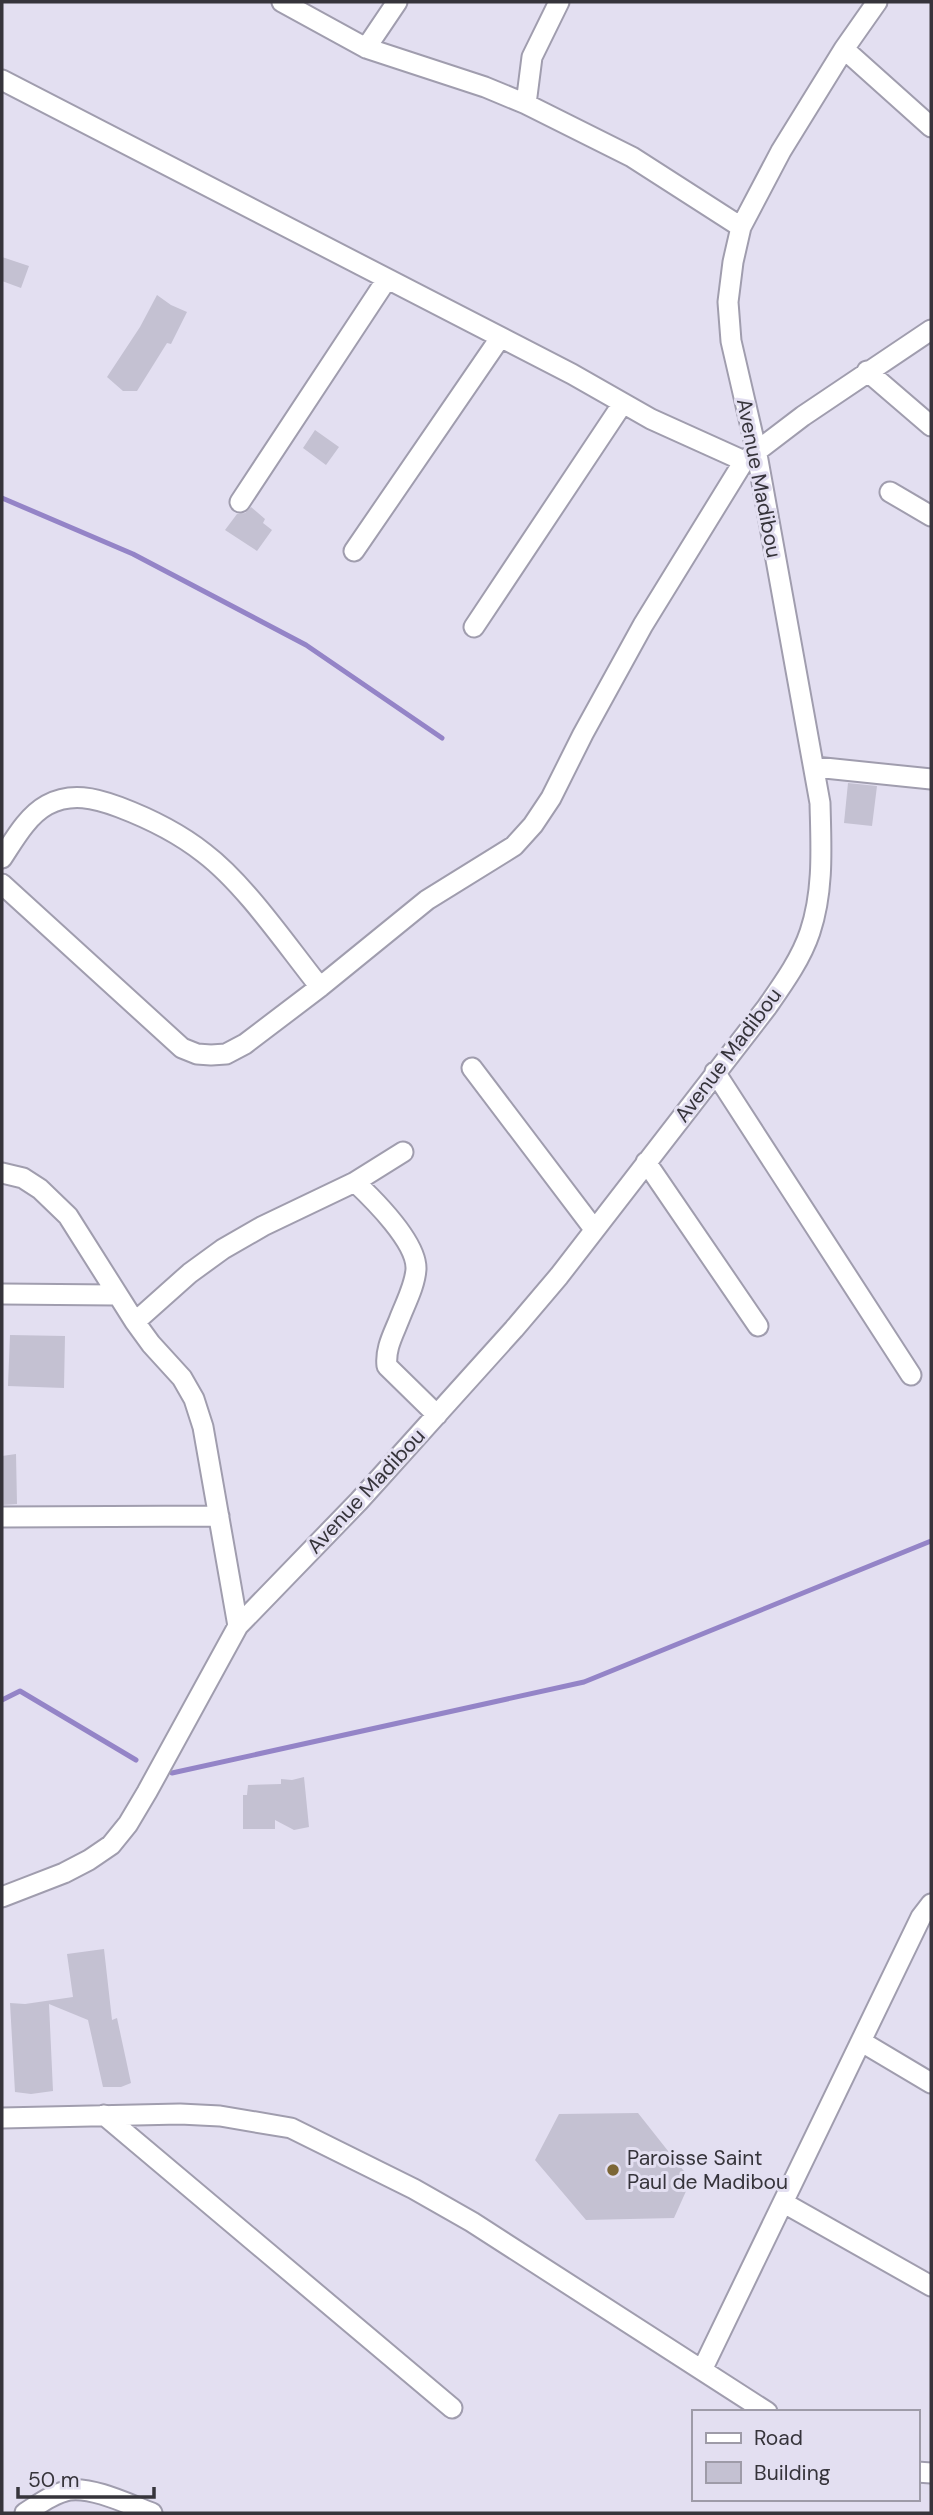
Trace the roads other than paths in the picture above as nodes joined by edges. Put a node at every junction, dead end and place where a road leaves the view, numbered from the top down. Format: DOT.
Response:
graph roads {
  1 [pos="282,2"];
  2 [pos="397,2"];
  3 [pos="559,2"];
  4 [pos="877,2"];
  5 [pos="366,48"];
  6 [pos="844,49"];
  7 [pos="2,80"];
  8 [pos="526,104"];
  9 [pos="931,127"];
  10 [pos="741,228"];
  11 [pos="387,279"];
  12 [pos="931,330"];
  13 [pos="500,338"];
  14 [pos="867,372"];
  15 [pos="623,403"];
  16 [pos="931,426"];
  17 [pos="750,455"];
  18 [pos="890,492"];
  19 [pos="240,502"];
  20 [pos="931,516"];
  21 [pos="354,551"];
  22 [pos="474,628"];
  23 [pos="815,768"];
  24 [pos="931,779"];
  25 [pos="2,858"];
  26 [pos="2,884"];
  27 [pos="320,987"];
  28 [pos="472,1068"];
  29 [pos="715,1072"];
  30 [pos="403,1152"];
  31 [pos="646,1162"];
  32 [pos="2,1173"];
  33 [pos="355,1182"];
  34 [pos="594,1229"];
  35 [pos="2,1294"];
  36 [pos="115,1295"];
  37 [pos="135,1322"];
  38 [pos="758,1326"];
  39 [pos="911,1375"];
  40 [pos="437,1415"];
  41 [pos="219,1516"];
  42 [pos="2,1517"];
  43 [pos="238,1626"];
  44 [pos="2,1897"];
  45 [pos="931,1905"];
  46 [pos="862,2042"];
  47 [pos="931,2083"];
  48 [pos="104,2115"];
  49 [pos="2,2118"];
  50 [pos="784,2203"];
  51 [pos="931,2286"];
  52 [pos="702,2370"];
  53 [pos="452,2408"];
  54 [pos="764,2410"];
  55 [pos="25,2513"];
  56 [pos="152,2513"];
  1 -- 5 [label="street"];
  2 -- 5 [label="street"];
  3 -- 8 [label="street"];
  4 -- 6 [label="street, Avenue Madibou"];
  5 -- 8 [label="street"];
  6 -- 9 [label="street"];
  6 -- 10 [label="street, Avenue Madibou"];
  7 -- 11 [label="street"];
  8 -- 10 [label="street"];
  10 -- 17 [label="street, Avenue Madibou"];
  11 -- 13 [label="street"];
  11 -- 19 [label="street"];
  12 -- 14 [label="street"];
  13 -- 15 [label="street"];
  13 -- 21 [label="street"];
  14 -- 16 [label="street"];
  14 -- 17 [label="street"];
  15 -- 17 [label="street"];
  15 -- 22 [label="street"];
  17 -- 23 [label="street, Avenue Madibou"];
  17 -- 27 [label="street"];
  18 -- 20 [label="street"];
  23 -- 24 [label="street"];
  23 -- 29 [label="street, Avenue Madibou"];
  25 -- 27 [label="street"];
  26 -- 27 [label="street"];
  28 -- 34 [label="street"];
  29 -- 31 [label="street, Avenue Madibou"];
  29 -- 39 [label="street"];
  30 -- 33 [label="street"];
  31 -- 34 [label="street, Avenue Madibou"];
  31 -- 38 [label="street"];
  32 -- 36 [label="street"];
  33 -- 37 [label="street"];
  33 -- 40 [label="street"];
  34 -- 40 [label="street, Avenue Madibou"];
  35 -- 36 [label="street"];
  36 -- 37 [label="street"];
  37 -- 41 [label="street"];
  40 -- 43 [label="street, Avenue Madibou"];
  41 -- 42 [label="street"];
  41 -- 43 [label="street"];
  43 -- 44 [label="street, Avenue Madibou"];
  45 -- 46 [label="street"];
  46 -- 47 [label="street"];
  46 -- 50 [label="street"];
  48 -- 49 [label="street"];
  48 -- 52 [label="street"];
  48 -- 53 [label="street"];
  50 -- 51 [label="street"];
  50 -- 52 [label="street"];
  52 -- 54 [label="street"];
  55 -- 56 [label="street"];
}
